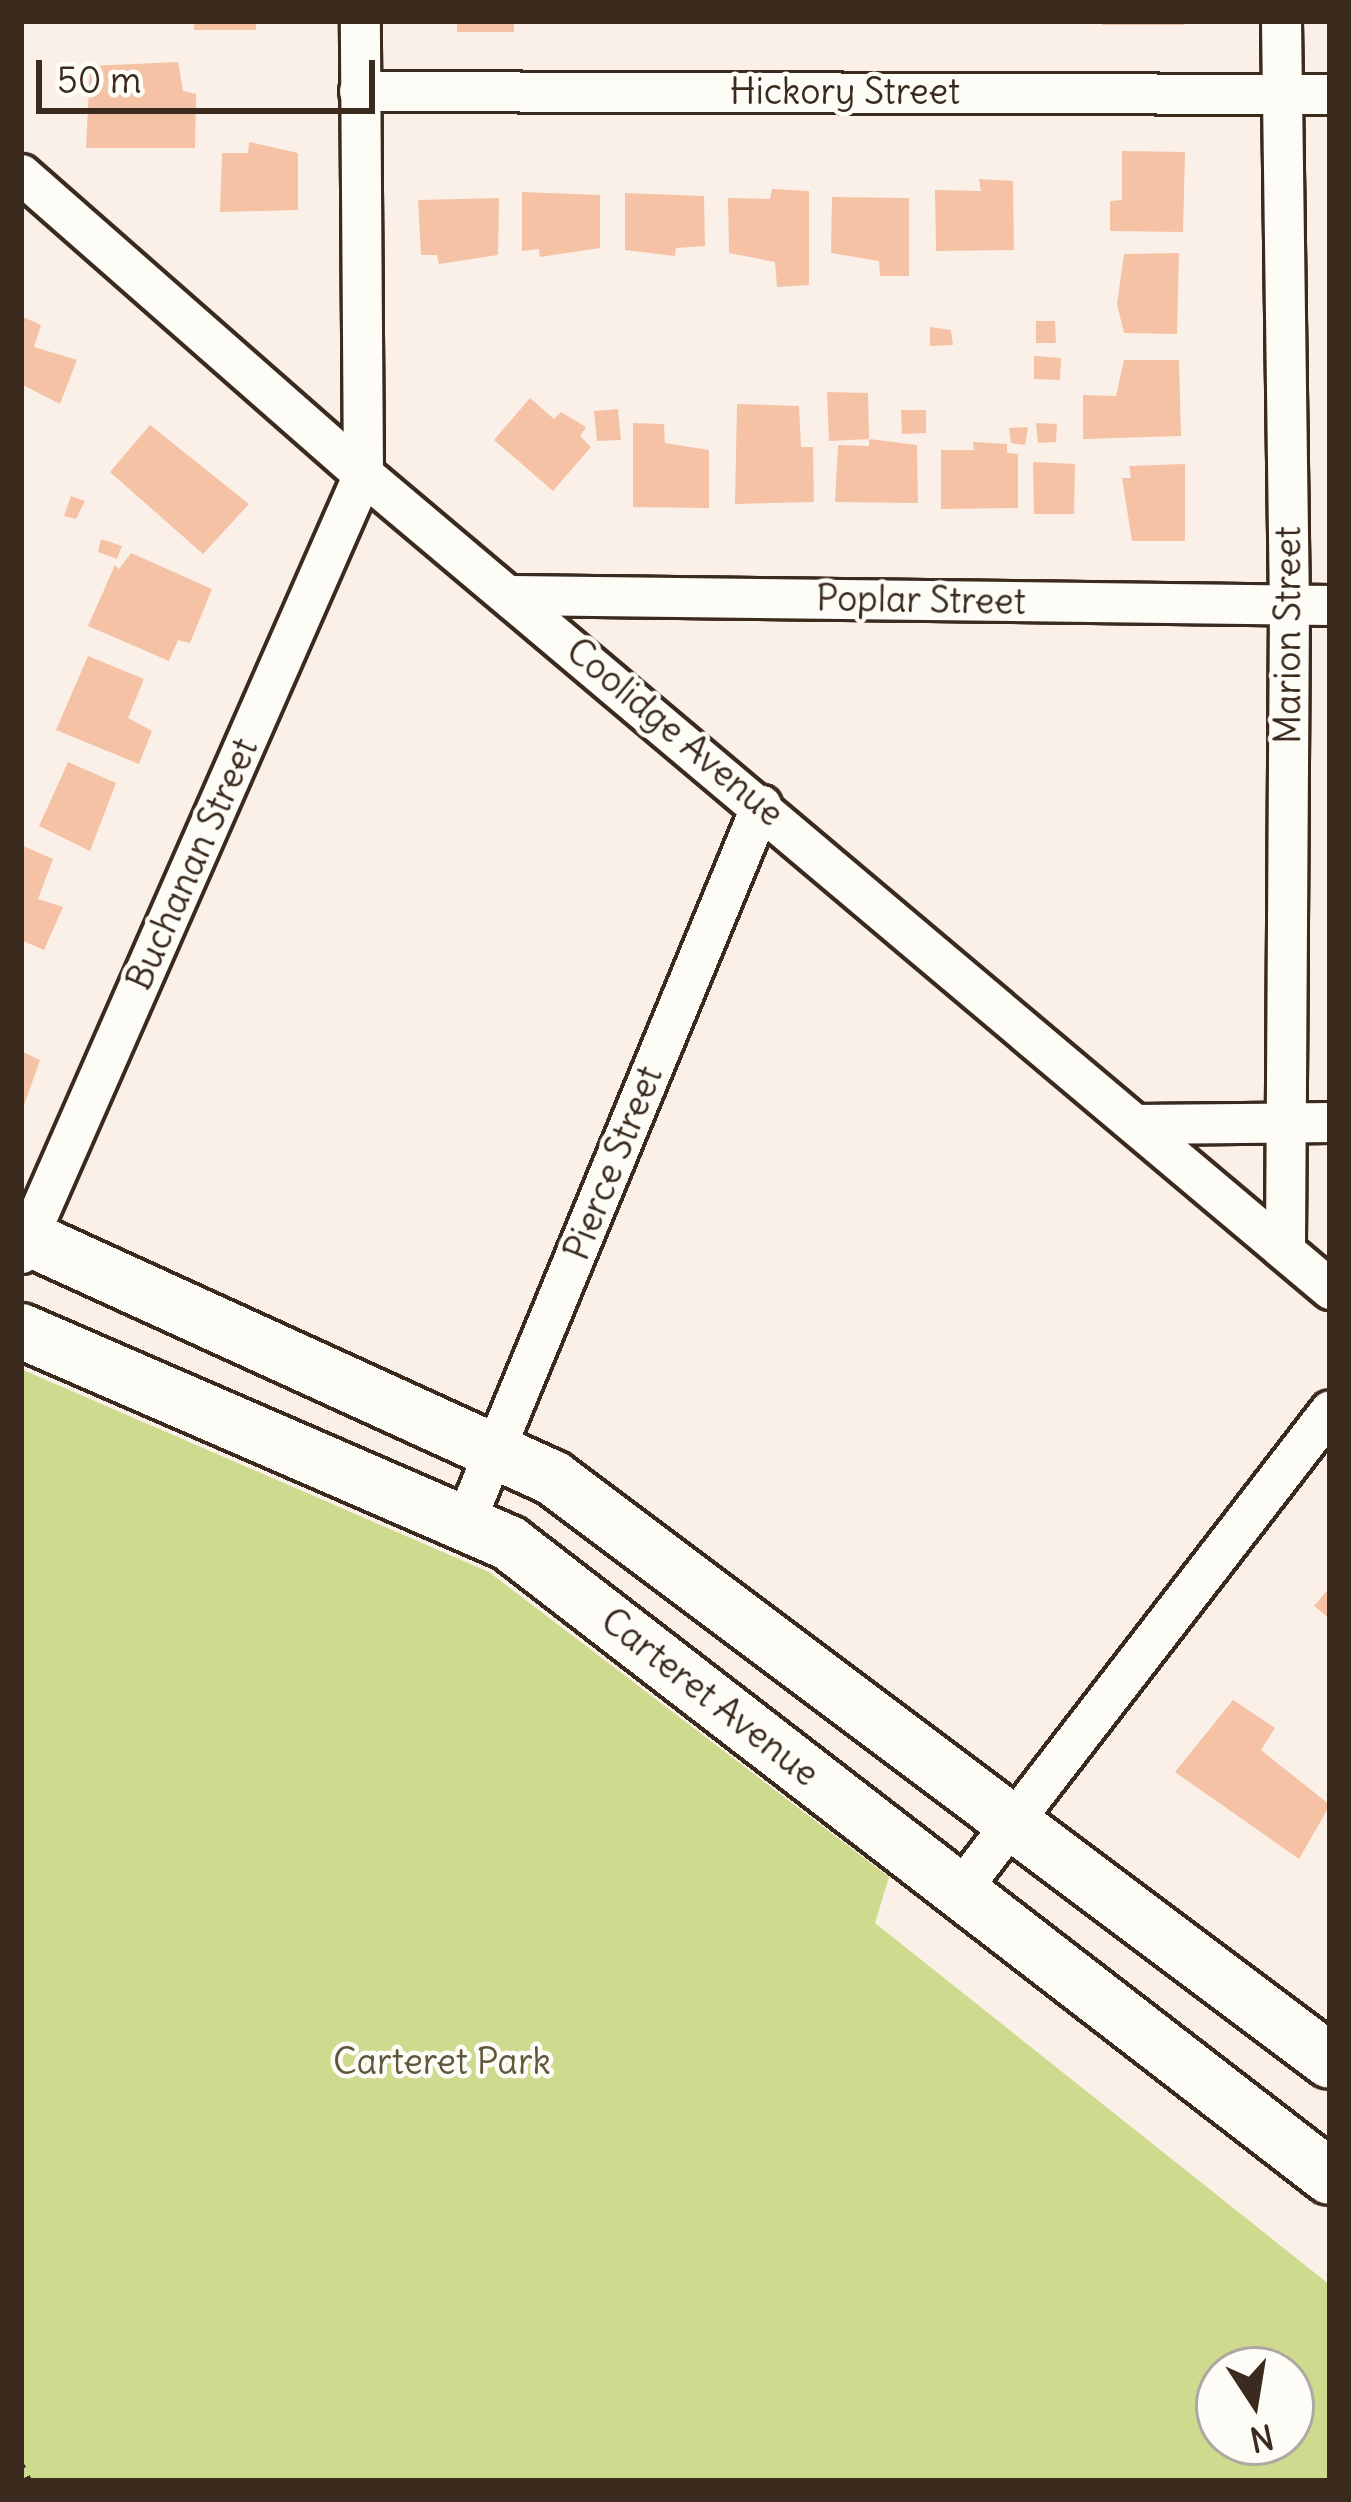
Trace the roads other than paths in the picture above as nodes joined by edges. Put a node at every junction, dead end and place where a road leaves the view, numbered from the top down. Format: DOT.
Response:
graph roads {
  1 [pos="360,21"];
  2 [pos="1280,21"];
  3 [pos="359,91"];
  4 [pos="1282,94"];
  5 [pos="1330,94"];
  6 [pos="21,173"];
  7 [pos="363,474"];
  8 [pos="512,595"];
  9 [pos="1289,605"];
  10 [pos="1330,605"];
  11 [pos="760,805"];
  12 [pos="1287,1122"];
  13 [pos="1330,1122"];
  14 [pos="1136,1124"];
  15 [pos="23,1242"];
  16 [pos="1285,1249"];
  17 [pos="1330,1289"];
  18 [pos="21,1331"];
  19 [pos="1330,1410"];
  20 [pos="495,1447"];
  21 [pos="465,1521"];
  22 [pos="1015,1817"];
  23 [pos="959,1891"];
  24 [pos="1330,2061"];
  25 [pos="1330,2177"];
  1 -- 3 [label="street"];
  2 -- 4 [label="street, Marion Street"];
  3 -- 4 [label="street, Hickory Street"];
  3 -- 7 [label="street"];
  4 -- 5 [label="street, Hickory Street"];
  4 -- 9 [label="street, Marion Street"];
  6 -- 7 [label="street, Coolidge Avenue"];
  7 -- 8 [label="street, Coolidge Avenue"];
  7 -- 15 [label="street, Buchanan Street"];
  8 -- 9 [label="street, Poplar Street"];
  8 -- 11 [label="street, Coolidge Avenue"];
  9 -- 10 [label="street, Poplar Street"];
  9 -- 12 [label="street, Marion Street"];
  11 -- 14 [label="street, Coolidge Avenue"];
  11 -- 20 [label="street, Pierce Street"];
  12 -- 13 [label="street"];
  12 -- 14 [label="street"];
  12 -- 16 [label="street, Marion Street"];
  14 -- 16 [label="street, Coolidge Avenue"];
  15 -- 20 [label="street"];
  16 -- 17 [label="street, Coolidge Avenue"];
  18 -- 21 [label="street, Carteret Avenue"];
  19 -- 22 [label="street"];
  20 -- 21 [label="street, Pierce Street"];
  20 -- 22 [label="street"];
  21 -- 23 [label="street, Carteret Avenue"];
  22 -- 23 [label="street"];
  22 -- 24 [label="street"];
  23 -- 25 [label="street, Carteret Avenue"];
}
